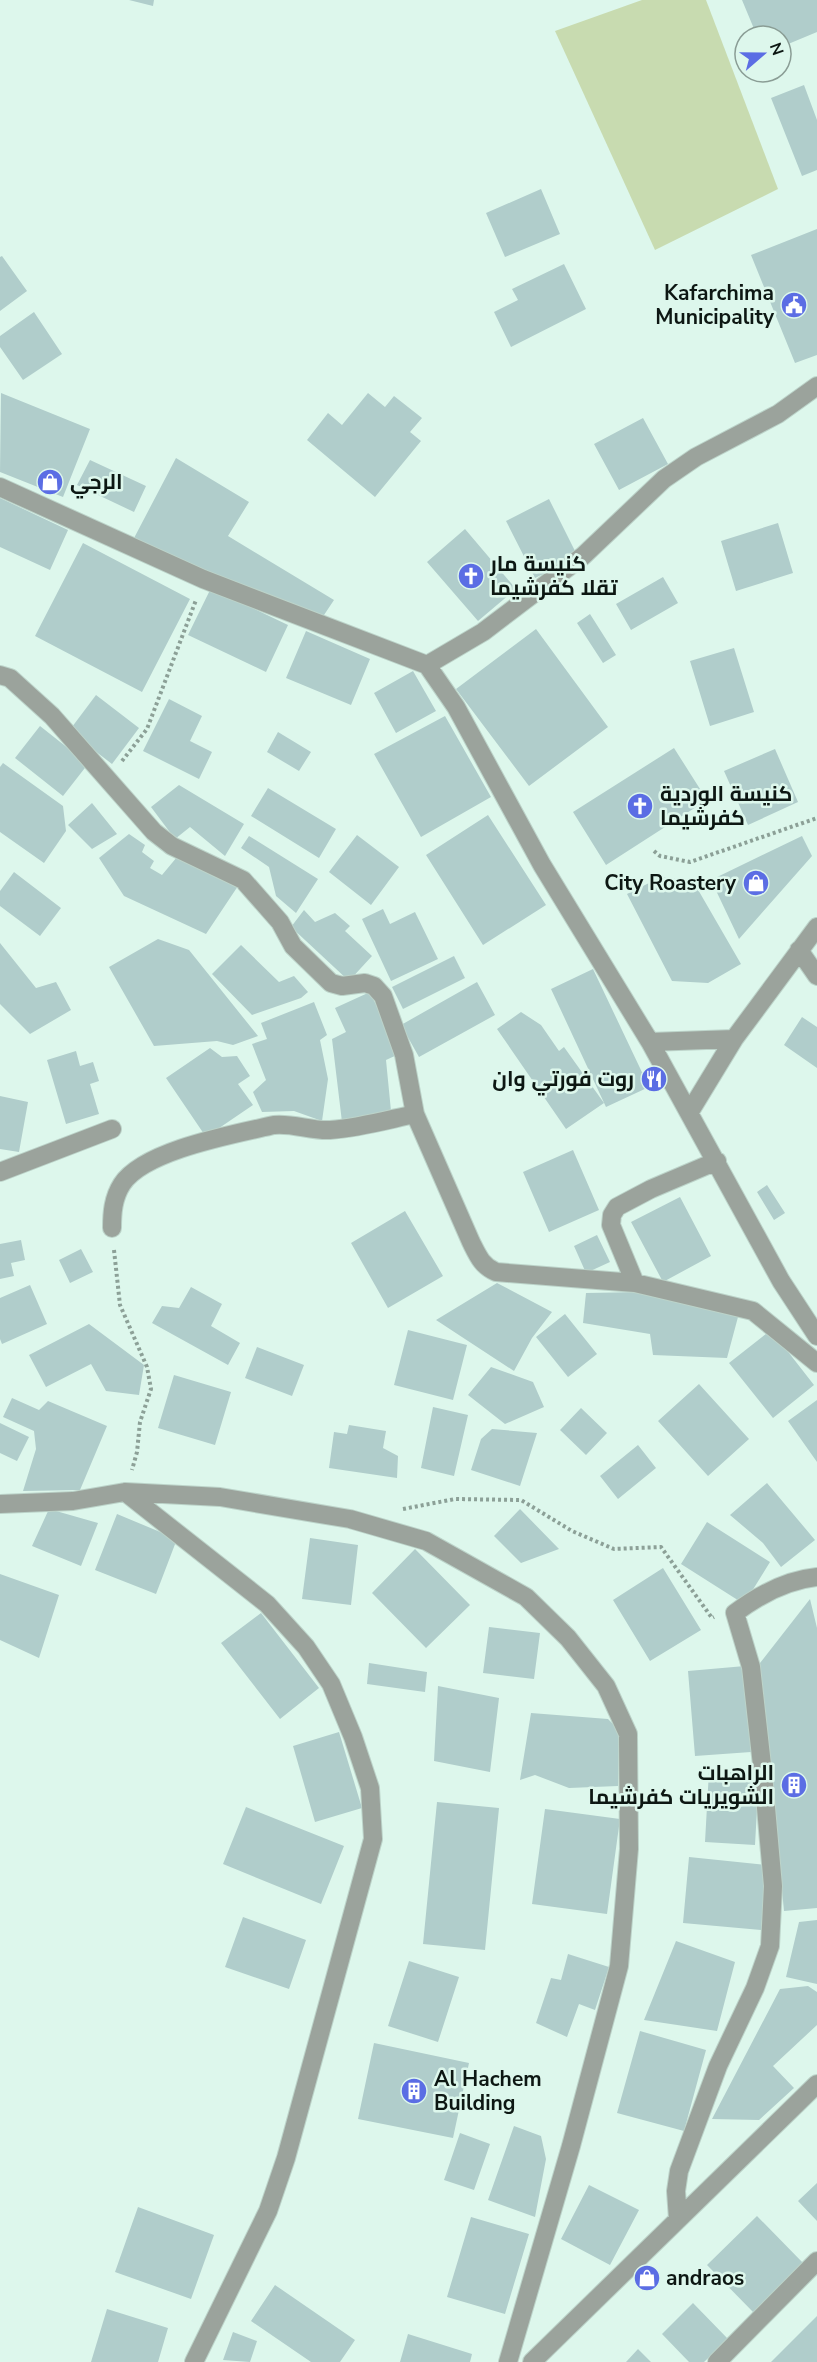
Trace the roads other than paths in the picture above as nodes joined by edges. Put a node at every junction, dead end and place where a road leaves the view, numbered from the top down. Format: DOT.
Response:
graph roads {
  1 [pos="817,387"];
  2 [pos="0,487"];
  3 [pos="428,665"];
  4 [pos="0,675"];
  5 [pos="817,927"];
  6 [pos="799,950"];
  7 [pos="817,976"];
  8 [pos="734,1039"];
  9 [pos="650,1042"];
  10 [pos="689,1113"];
  11 [pos="415,1114"];
  12 [pos="112,1129"];
  13 [pos="717,1161"];
  14 [pos="0,1172"];
  15 [pos="112,1228"];
  16 [pos="635,1283"];
  17 [pos="817,1336"];
  18 [pos="817,1363"];
  19 [pos="125,1492"];
  20 [pos="0,1504"];
  21 [pos="817,1577"];
  22 [pos="817,2084"];
  23 [pos="678,2219"];
  24 [pos="817,2261"];
  25 [pos="195,2362"];
  26 [pos="508,2362"];
  27 [pos="532,2362"];
  28 [pos="717,2362"];
  1 -- 3 [label="street"];
  2 -- 3 [label="street"];
  3 -- 9 [label="street"];
  4 -- 11 [label="street"];
  5 -- 6 [label="street"];
  6 -- 7 [label="street"];
  6 -- 8 [label="street"];
  8 -- 9 [label="street"];
  8 -- 10 [label="street"];
  9 -- 10 [label="street"];
  10 -- 13 [label="street"];
  11 -- 15 [label="street"];
  11 -- 16 [label="street"];
  12 -- 14 [label="street"];
  13 -- 16 [label="street"];
  13 -- 17 [label="street"];
  16 -- 18 [label="street"];
  19 -- 20 [label="street"];
  19 -- 25 [label="street"];
  19 -- 26 [label="street"];
  21 -- 23 [label="street"];
  22 -- 23 [label="street"];
  23 -- 27 [label="street"];
  24 -- 28 [label="street"];
}
